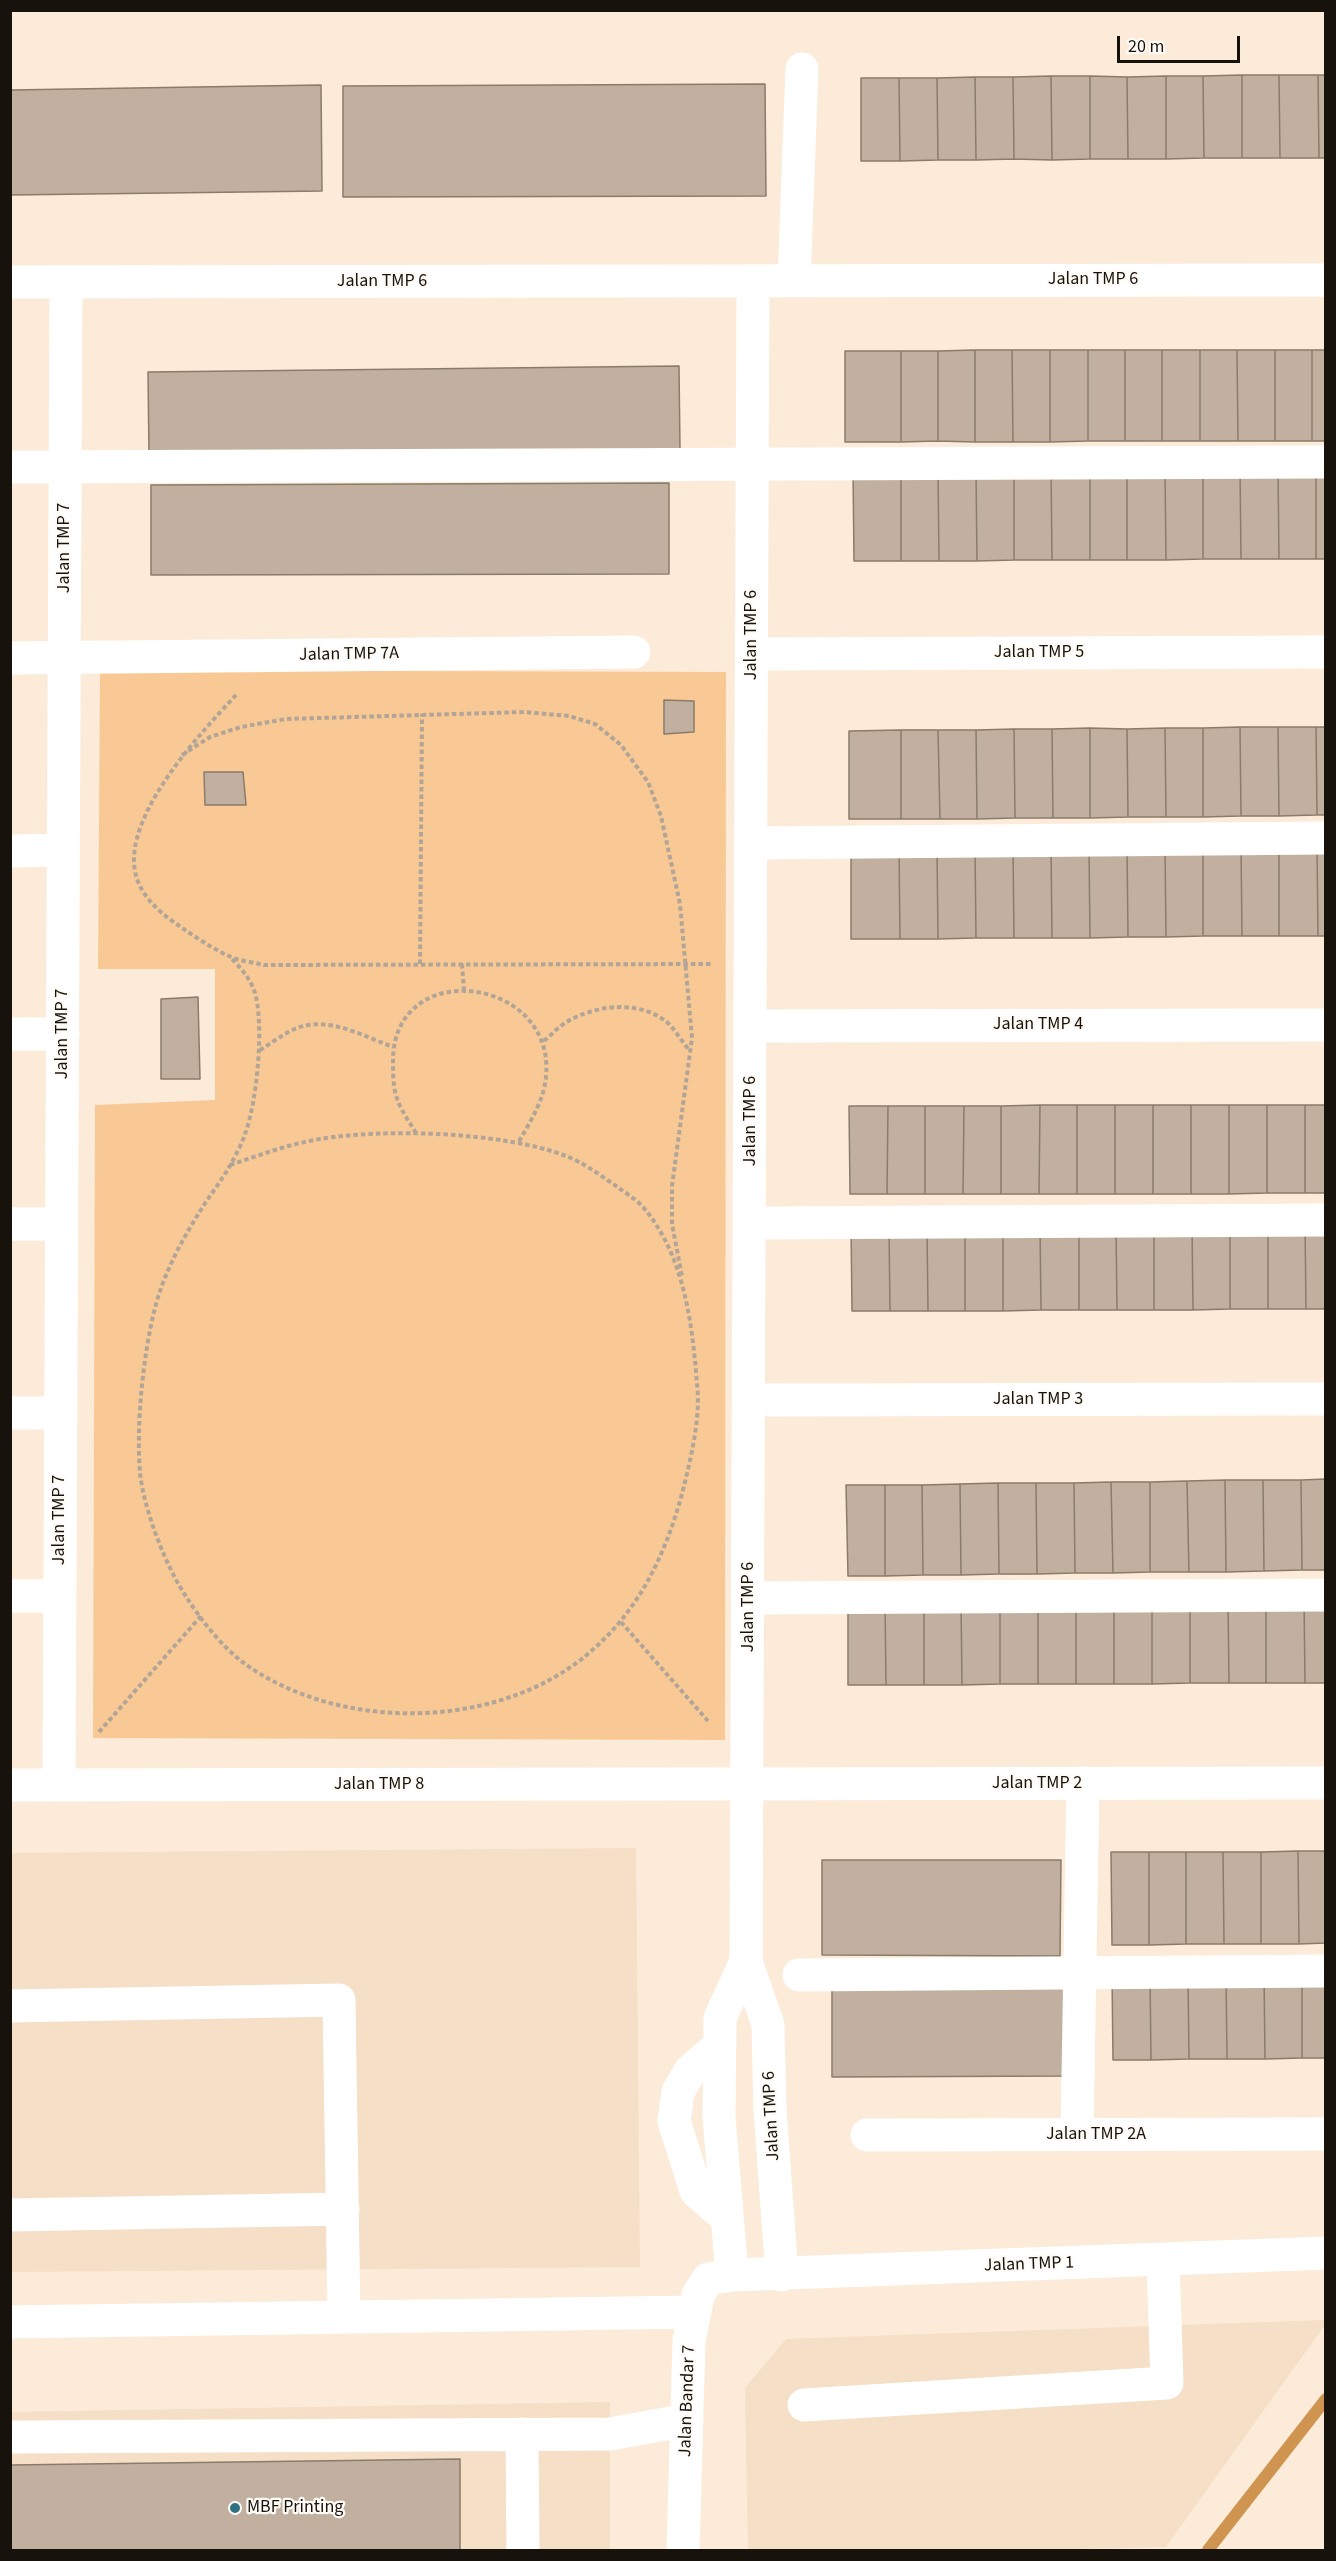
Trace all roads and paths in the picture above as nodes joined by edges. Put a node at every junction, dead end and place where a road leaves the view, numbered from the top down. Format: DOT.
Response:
graph roads {
  1 [pos="802,69"];
  2 [pos="1326,280"];
  3 [pos="753,281"];
  4 [pos="794,281"];
  5 [pos="10,282"];
  6 [pos="66,282"];
  7 [pos="1326,462"];
  8 [pos="753,464"];
  9 [pos="10,467"];
  10 [pos="65,467"];
  11 [pos="634,652"];
  12 [pos="1326,652"];
  13 [pos="752,654"];
  14 [pos="10,658"];
  15 [pos="64,658"];
  16 [pos="243,688"];
  17 [pos="422,714"];
  18 [pos="182,755"];
  19 [pos="1326,838"];
  20 [pos="752,843"];
  21 [pos="63,850"];
  22 [pos="10,851"];
  23 [pos="230,957"];
  24 [pos="420,964"];
  25 [pos="462,964"];
  26 [pos="686,964"];
  27 [pos="751,964"];
  28 [pos="464,990"];
  29 [pos="1326,1025"];
  30 [pos="751,1026"];
  31 [pos="10,1034"];
  32 [pos="63,1034"];
  33 [pos="544,1041"];
  34 [pos="393,1047"];
  35 [pos="259,1051"];
  36 [pos="690,1052"];
  37 [pos="416,1133"];
  38 [pos="518,1143"];
  39 [pos="230,1165"];
  40 [pos="1326,1220"];
  41 [pos="750,1223"];
  42 [pos="10,1224"];
  43 [pos="62,1224"];
  44 [pos="683,1285"];
  45 [pos="1326,1399"];
  46 [pos="750,1400"];
  47 [pos="10,1413"];
  48 [pos="61,1413"];
  49 [pos="1326,1595"];
  50 [pos="10,1596"];
  51 [pos="60,1596"];
  52 [pos="749,1598"];
  53 [pos="201,1616"];
  54 [pos="621,1622"];
  55 [pos="93,1738"];
  56 [pos="748,1771"];
  57 [pos="1326,1783"];
  58 [pos="1083,1784"];
  59 [pos="10,1785"];
  60 [pos="59,1785"];
  61 [pos="746,1960"];
  62 [pos="1326,1971"];
  63 [pos="1080,1973"];
  64 [pos="799,1976"];
  65 [pos="10,2006"];
  66 [pos="720,2045"];
  67 [pos="1326,2134"];
  68 [pos="867,2135"];
  69 [pos="1077,2135"];
  70 [pos="343,2209"];
  71 [pos="10,2215"];
  72 [pos="727,2218"];
  73 [pos="1326,2253"];
  74 [pos="1163,2260"];
  75 [pos="732,2275"];
  76 [pos="782,2275"];
  77 [pos="694,2312"];
  78 [pos="344,2317"];
  79 [pos="10,2322"];
  80 [pos="804,2405"];
  81 [pos="687,2420"];
  82 [pos="522,2434"];
  83 [pos="10,2437"];
  84 [pos="523,2550"];
  85 [pos="683,2550"];
  1 -- 4 [label="street"];
  2 -- 4 [label="street, Jalan TMP 6"];
  3 -- 4 [label="street, Jalan TMP 6"];
  3 -- 6 [label="street, Jalan TMP 6"];
  3 -- 8 [label="street, Jalan TMP 6"];
  5 -- 6 [label="street, Jalan TMP 6"];
  6 -- 10 [label="street, Jalan TMP 7"];
  7 -- 8 [label="street"];
  8 -- 10 [label="street"];
  8 -- 13 [label="street, Jalan TMP 6"];
  9 -- 10 [label="street"];
  10 -- 15 [label="street, Jalan TMP 7"];
  11 -- 15 [label="street, Jalan TMP 7A"];
  12 -- 13 [label="street, Jalan TMP 5"];
  13 -- 20 [label="street, Jalan TMP 6"];
  14 -- 15 [label="street, Jalan TMP 7A"];
  15 -- 21 [label="street, Jalan TMP 7"];
  16 -- 18 [label="path"];
  17 -- 18 [label="path"];
  17 -- 24 [label="path"];
  17 -- 26 [label="path"];
  18 -- 23 [label="path"];
  19 -- 20 [label="street"];
  20 -- 27 [label="street, Jalan TMP 6"];
  21 -- 22 [label="street"];
  21 -- 32 [label="street, Jalan TMP 7"];
  23 -- 24 [label="path"];
  23 -- 35 [label="path"];
  24 -- 25 [label="path"];
  25 -- 26 [label="path"];
  25 -- 28 [label="path"];
  26 -- 27 [label="path"];
  26 -- 36 [label="path"];
  27 -- 30 [label="street, Jalan TMP 6"];
  28 -- 33 [label="path"];
  28 -- 34 [label="path"];
  29 -- 30 [label="street, Jalan TMP 4"];
  30 -- 41 [label="street, Jalan TMP 6"];
  31 -- 32 [label="street"];
  32 -- 43 [label="street, Jalan TMP 7"];
  33 -- 36 [label="path"];
  33 -- 38 [label="path"];
  34 -- 35 [label="path"];
  34 -- 37 [label="path"];
  35 -- 39 [label="path"];
  36 -- 44 [label="path"];
  37 -- 38 [label="path"];
  37 -- 39 [label="path"];
  38 -- 44 [label="path"];
  39 -- 53 [label="path"];
  40 -- 41 [label="street"];
  41 -- 46 [label="street, Jalan TMP 6"];
  42 -- 43 [label="street"];
  43 -- 48 [label="street, Jalan TMP 7"];
  44 -- 54 [label="path"];
  45 -- 46 [label="street, Jalan TMP 3"];
  46 -- 52 [label="street, Jalan TMP 6"];
  47 -- 48 [label="street"];
  48 -- 51 [label="street, Jalan TMP 7"];
  49 -- 52 [label="street"];
  50 -- 51 [label="street"];
  51 -- 60 [label="street, Jalan TMP 7"];
  52 -- 56 [label="street, Jalan TMP 6"];
  53 -- 54 [label="path"];
  53 -- 55 [label="path"];
  54 -- 56 [label="path"];
  56 -- 58 [label="street, Jalan TMP 2"];
  56 -- 60 [label="street, Jalan TMP 8"];
  56 -- 61 [label="street, Jalan TMP 6"];
  57 -- 58 [label="street, Jalan TMP 2"];
  58 -- 63 [label="street"];
  59 -- 60 [label="street, Jalan TMP 8"];
  61 -- 66 [label="street, Jalan TMP 6"];
  61 -- 76 [label="street, Jalan TMP 6"];
  62 -- 63 [label="street"];
  63 -- 64 [label="street"];
  63 -- 69 [label="street"];
  65 -- 70 [label="street"];
  66 -- 72 [label="street, Jalan TMP 6"];
  66 -- 72 [label="street"];
  67 -- 69 [label="street, Jalan TMP 2A"];
  68 -- 69 [label="street, Jalan TMP 2A"];
  70 -- 71 [label="street"];
  70 -- 78 [label="street"];
  72 -- 75 [label="street, Jalan TMP 6"];
  73 -- 74 [label="street, Jalan TMP 1"];
  74 -- 76 [label="street, Jalan TMP 1"];
  74 -- 80 [label="street"];
  75 -- 76 [label="street, Jalan TMP 1"];
  75 -- 77 [label="street, Jalan Bandar 7"];
  77 -- 78 [label="street"];
  77 -- 81 [label="street, Jalan Bandar 7"];
  78 -- 79 [label="street"];
  81 -- 82 [label="street"];
  81 -- 85 [label="street, Jalan Bandar 7"];
  82 -- 83 [label="street"];
  82 -- 84 [label="street"];
}
